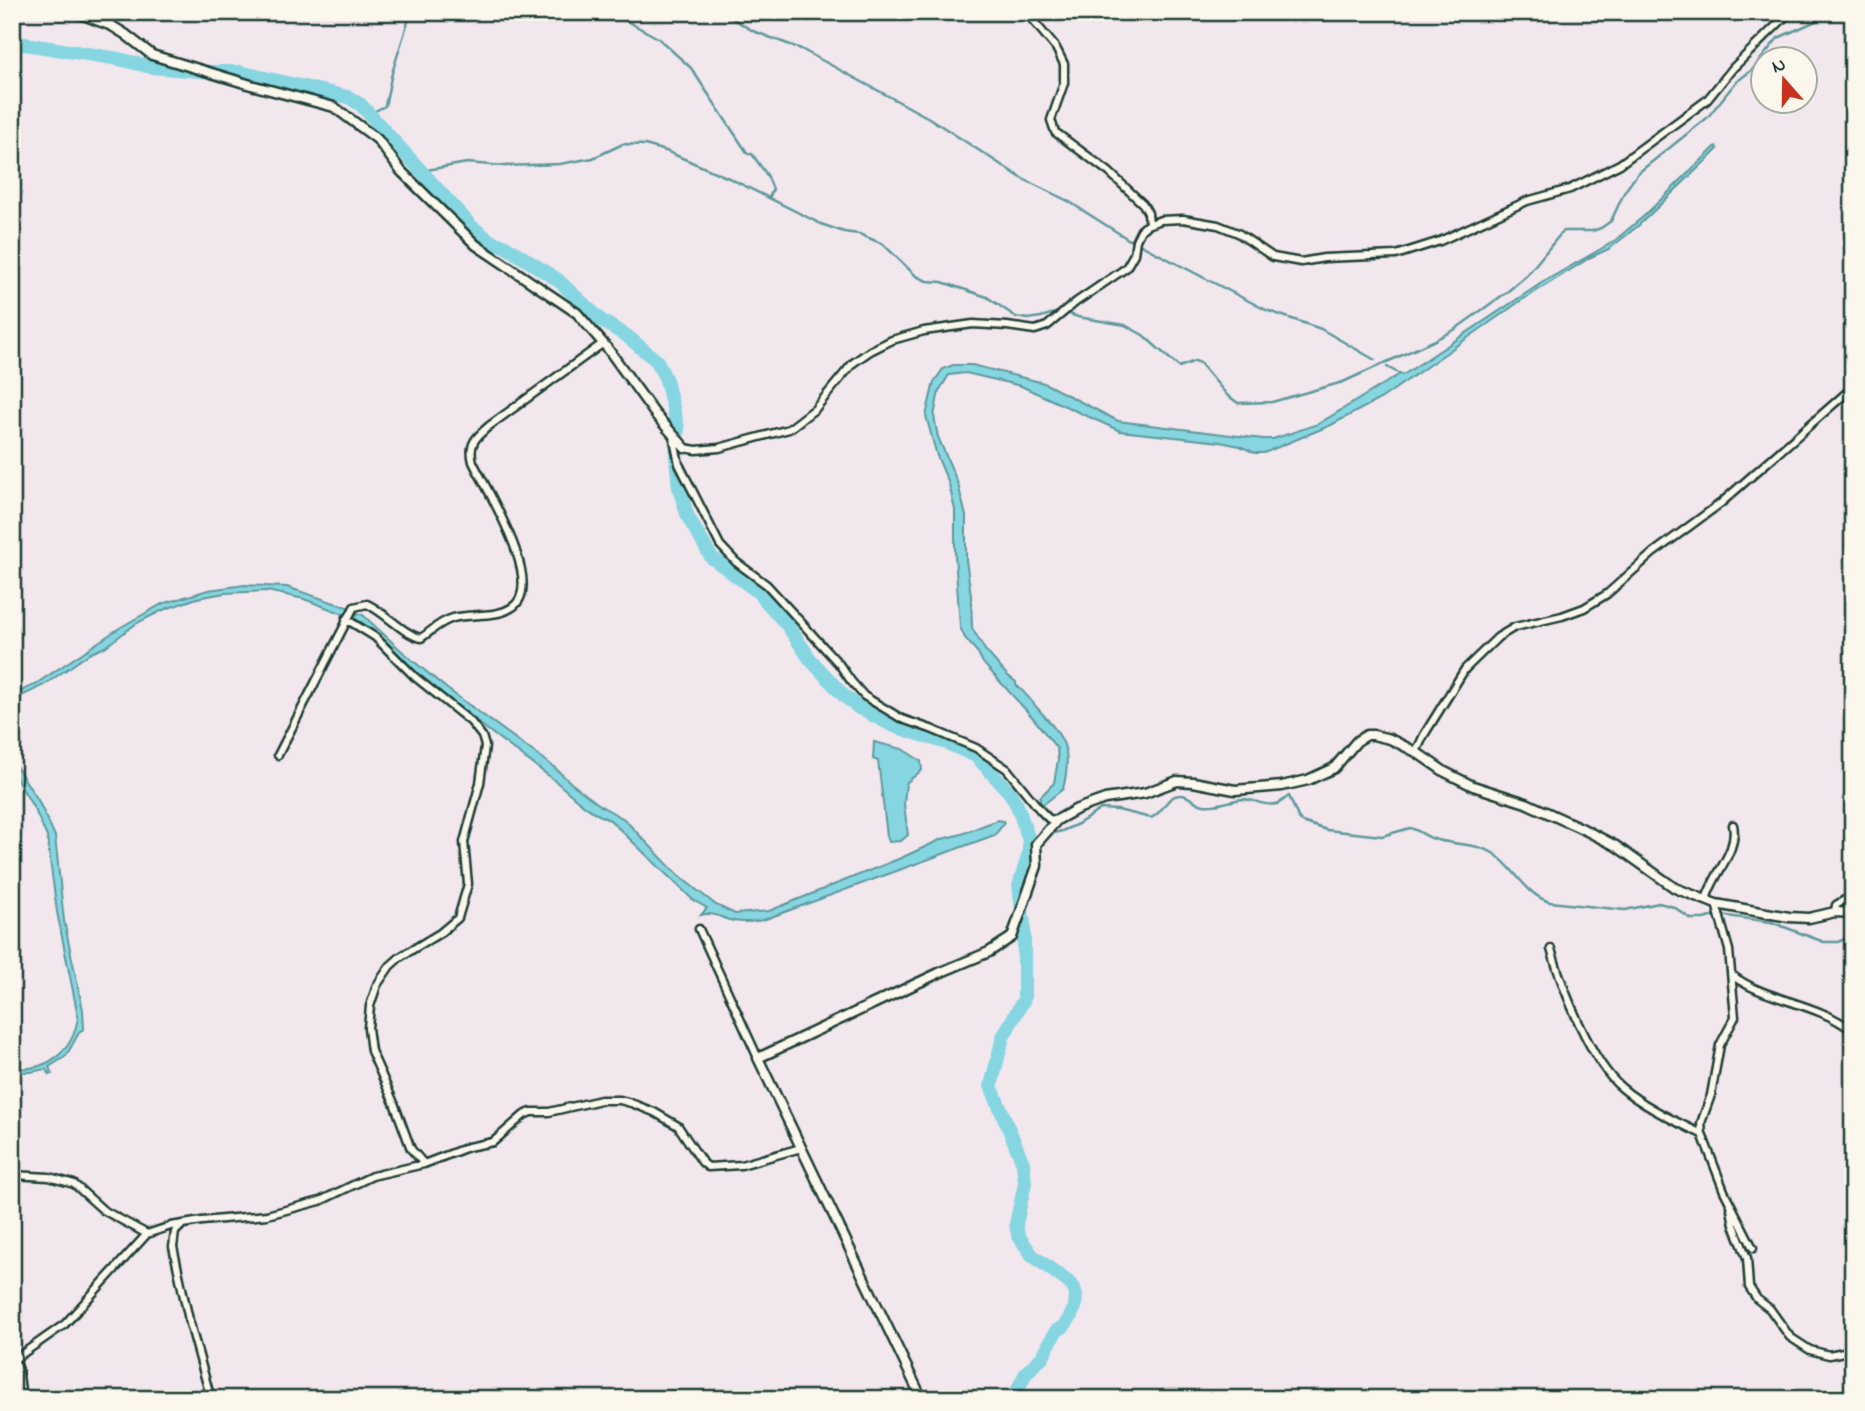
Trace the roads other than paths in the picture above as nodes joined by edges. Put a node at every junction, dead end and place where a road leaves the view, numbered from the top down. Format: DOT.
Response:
graph roads {
  1 [pos="75,12"];
  2 [pos="1026,12"];
  3 [pos="1790,12"];
  4 [pos="1149,224"];
  5 [pos="602,344"];
  6 [pos="1853,387"];
  7 [pos="672,434"];
  8 [pos="685,447"];
  9 [pos="346,619"];
  10 [pos="1416,752"];
  11 [pos="278,755"];
  12 [pos="1057,820"];
  13 [pos="1733,825"];
  14 [pos="1853,895"];
  15 [pos="1706,900"];
  16 [pos="1716,904"];
  17 [pos="1835,912"];
  18 [pos="1853,913"];
  19 [pos="699,929"];
  20 [pos="1552,949"];
  21 [pos="1733,976"];
  22 [pos="1853,1031"];
  23 [pos="758,1058"];
  24 [pos="1702,1134"];
  25 [pos="801,1148"];
  26 [pos="424,1164"];
  27 [pos="12,1175"];
  28 [pos="1724,1191"];
  29 [pos="184,1224"];
  30 [pos="147,1234"];
  31 [pos="1753,1248"];
  32 [pos="1853,1350"];
  33 [pos="13,1361"];
  34 [pos="22,1399"];
  35 [pos="211,1399"];
  36 [pos="922,1399"];
  1 -- 5 [label="street"];
  2 -- 4 [label="street"];
  3 -- 4 [label="street"];
  4 -- 8 [label="street"];
  5 -- 7 [label="street"];
  5 -- 9 [label="street"];
  6 -- 10 [label="street"];
  7 -- 8 [label="street"];
  7 -- 12 [label="street"];
  9 -- 11 [label="street"];
  9 -- 26 [label="street"];
  10 -- 12 [label="street"];
  10 -- 15 [label="street"];
  12 -- 23 [label="street"];
  13 -- 15 [label="street"];
  14 -- 17 [label="street"];
  15 -- 16 [label="street"];
  16 -- 17 [label="street"];
  16 -- 21 [label="street"];
  17 -- 18 [label="street"];
  19 -- 23 [label="street"];
  20 -- 24 [label="street"];
  21 -- 22 [label="street"];
  21 -- 24 [label="street"];
  23 -- 25 [label="street"];
  24 -- 28 [label="street"];
  25 -- 26 [label="street"];
  25 -- 36 [label="street"];
  26 -- 29 [label="street"];
  27 -- 30 [label="street"];
  28 -- 31 [label="street"];
  28 -- 32 [label="street"];
  29 -- 30 [label="street"];
  29 -- 35 [label="street"];
  30 -- 33 [label="street"];
  33 -- 34 [label="street"];
}
